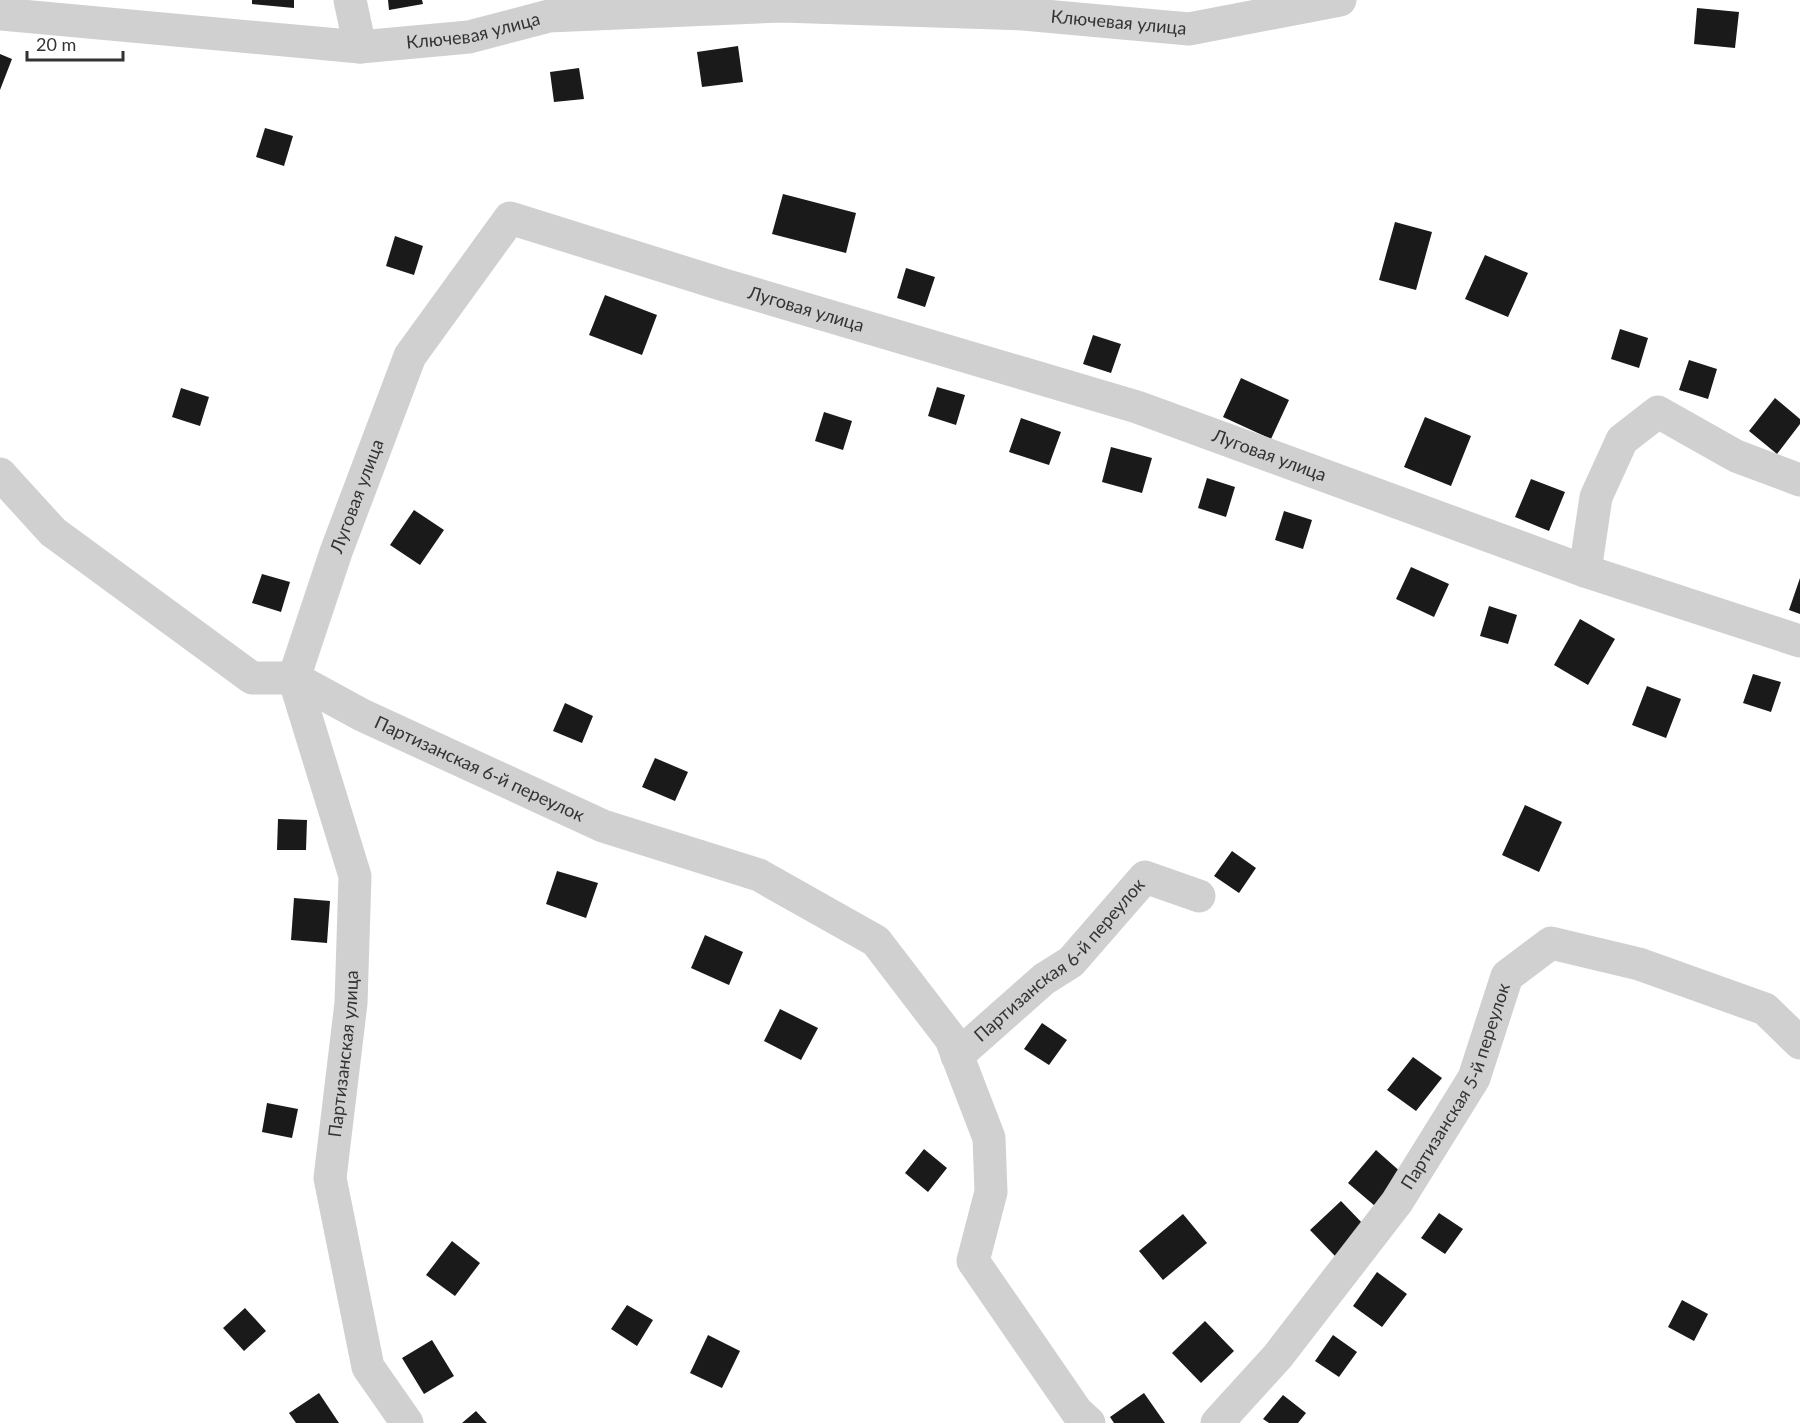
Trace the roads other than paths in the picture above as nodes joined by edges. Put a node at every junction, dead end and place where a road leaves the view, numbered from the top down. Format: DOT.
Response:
graph roads {
  1 [pos="350,0"];
  2 [pos="1340,0"];
  3 [pos="0,14"];
  4 [pos="360,47"];
  5 [pos="0,474"];
  6 [pos="1800,480"];
  7 [pos="1585,571"];
  8 [pos="1800,641"];
  9 [pos="294,678"];
  10 [pos="1199,896"];
  11 [pos="1800,1043"];
  12 [pos="957,1056"];
  13 [pos="407,1423"];
  14 [pos="1089,1423"];
  15 [pos="1217,1423"];
  1 -- 4 [label="street"];
  2 -- 4 [label="street, Ключевая улица"];
  3 -- 4 [label="street, Ключевая улица"];
  5 -- 9 [label="street, Партизанская 6-й переулок"];
  6 -- 7 [label="street"];
  7 -- 8 [label="street, Луговая улица"];
  7 -- 9 [label="street, Луговая улица"];
  9 -- 12 [label="street, Партизанская 6-й переулок"];
  9 -- 13 [label="street, Партизанская улица"];
  10 -- 12 [label="street, Партизанская 6-й переулок"];
  11 -- 15 [label="street, Партизанская 5-й переулок"];
  12 -- 14 [label="street, Партизанская 6-й переулок"];
}
